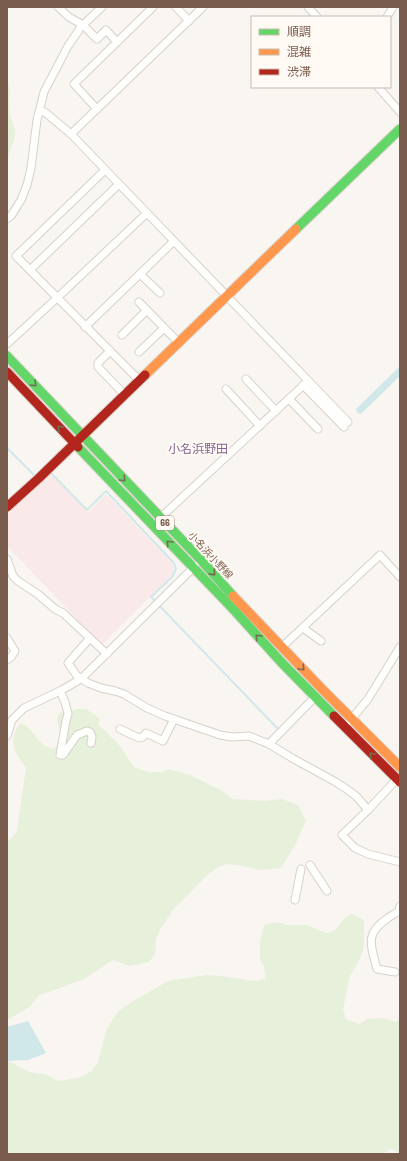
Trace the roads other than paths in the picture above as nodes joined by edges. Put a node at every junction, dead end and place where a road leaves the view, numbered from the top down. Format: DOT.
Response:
graph roads {
  1 [pos="58,7"];
  2 [pos="102,7"];
  3 [pos="153,7"];
  4 [pos="176,7"];
  5 [pos="203,7"];
  6 [pos="308,7"];
  7 [pos="393,7"];
  8 [pos="316,16"];
  9 [pos="388,16"];
  10 [pos="189,21"];
  11 [pos="82,25"];
  12 [pos="117,42"];
  13 [pos="379,88"];
  14 [pos="97,109"];
  15 [pos="40,110"];
  16 [pos="400,112"];
  17 [pos="400,129"];
  18 [pos="71,134"];
  19 [pos="105,170"];
  20 [pos="119,184"];
  21 [pos="147,213"];
  22 [pos="7,219"];
  23 [pos="174,241"];
  24 [pos="30,270"];
  25 [pos="140,274"];
  26 [pos="160,294"];
  27 [pos="227,297"];
  28 [pos="57,298"];
  29 [pos="139,302"];
  30 [pos="147,310"];
  31 [pos="86,327"];
  32 [pos="164,328"];
  33 [pos="122,334"];
  34 [pos="179,343"];
  35 [pos="7,344"];
  36 [pos="110,351"];
  37 [pos="139,352"];
  38 [pos="7,356"];
  39 [pos="7,372"];
  40 [pos="246,379"];
  41 [pos="140,382"];
  42 [pos="306,383"];
  43 [pos="226,389"];
  44 [pos="125,395"];
  45 [pos="288,399"];
  46 [pos="276,411"];
  47 [pos="346,424"];
  48 [pos="260,426"];
  49 [pos="318,429"];
  50 [pos="83,436"];
  51 [pos="75,443"];
  52 [pos="7,507"];
  53 [pos="160,518"];
  54 [pos="7,559"];
  55 [pos="201,560"];
  56 [pos="193,568"];
  57 [pos="400,577"];
  58 [pos="303,628"];
  59 [pos="7,638"];
  60 [pos="90,638"];
  61 [pos="321,641"];
  62 [pos="282,647"];
  63 [pos="400,647"];
  64 [pos="107,654"];
  65 [pos="398,656"];
  66 [pos="7,660"];
  67 [pos="81,679"];
  68 [pos="60,691"];
  69 [pos="315,698"];
  70 [pos="174,719"];
  71 [pos="352,720"];
  72 [pos="345,727"];
  73 [pos="120,729"];
  74 [pos="7,736"];
  75 [pos="91,743"];
  76 [pos="268,744"];
  77 [pos="398,761"];
  78 [pos="398,780"];
  79 [pos="368,810"];
  80 [pos="400,862"];
  81 [pos="310,865"];
  82 [pos="301,869"];
  83 [pos="328,891"];
  84 [pos="295,900"];
  85 [pos="400,906"];
  86 [pos="395,972"];
  1 -- 11 [label="street"];
  2 -- 11 [label="street"];
  3 -- 12 [label="street"];
  4 -- 10 [label="street"];
  5 -- 10 [label="street"];
  6 -- 8 [label="street"];
  7 -- 9 [label="street"];
  10 -- 14 [label="street"];
  11 -- 12 [label="street"];
  11 -- 15 [label="street"];
  12 -- 14 [label="street"];
  13 -- 16 [label="street"];
  14 -- 18 [label="street"];
  15 -- 18 [label="street"];
  15 -- 22 [label="street"];
  17 -- 27 [label="main road"];
  18 -- 19 [label="street"];
  19 -- 20 [label="street"];
  19 -- 24 [label="street"];
  20 -- 21 [label="street"];
  20 -- 24 [label="street"];
  21 -- 23 [label="street"];
  21 -- 28 [label="street"];
  23 -- 25 [label="street"];
  23 -- 27 [label="street"];
  24 -- 28 [label="street"];
  25 -- 26 [label="street"];
  25 -- 31 [label="street"];
  27 -- 34 [label="main road"];
  27 -- 42 [label="street"];
  28 -- 31 [label="street"];
  28 -- 35 [label="street"];
  29 -- 30 [label="street"];
  30 -- 32 [label="street"];
  30 -- 33 [label="street"];
  31 -- 36 [label="street"];
  32 -- 34 [label="street"];
  32 -- 37 [label="street"];
  34 -- 41 [label="main road"];
  36 -- 41 [label="street"];
  36 -- 44 [label="street"];
  38 -- 50 [label="main road, 小名浜小野線 / 66, one-way"];
  51 -- 39 [label="main road, 66, one-way"];
  40 -- 46 [label="street"];
  41 -- 44 [label="main road"];
  42 -- 45 [label="street"];
  42 -- 47 [label="street"];
  43 -- 48 [label="street"];
  44 -- 50 [label="main road"];
  45 -- 46 [label="street"];
  45 -- 49 [label="street"];
  46 -- 48 [label="street"];
  48 -- 53 [label="street"];
  50 -- 51 [label="main road"];
  50 -- 53 [label="main road, 小名浜小野線 / 66, one-way"];
  51 -- 52 [label="main road"];
  56 -- 51 [label="main road, 66, one-way"];
  53 -- 55 [label="main road, 小名浜小野線 / 66"];
  54 -- 60 [label="street"];
  55 -- 56 [label="street"];
  55 -- 62 [label="main road, 小名浜小野線 / 66, one-way"];
  56 -- 64 [label="street"];
  69 -- 56 [label="main road, 66, one-way"];
  57 -- 58 [label="street"];
  58 -- 61 [label="street"];
  58 -- 62 [label="street"];
  59 -- 66 [label="street"];
  60 -- 64 [label="street"];
  60 -- 67 [label="street"];
  62 -- 71 [label="main road, 小名浜小野線 / 66, one-way"];
  63 -- 65 [label="street"];
  64 -- 67 [label="street"];
  65 -- 71 [label="street"];
  67 -- 68 [label="street"];
  67 -- 70 [label="street"];
  68 -- 74 [label="street"];
  68 -- 75 [label="street"];
  69 -- 72 [label="main road, 66"];
  69 -- 76 [label="street"];
  70 -- 73 [label="street"];
  70 -- 76 [label="street"];
  71 -- 72 [label="street"];
  71 -- 77 [label="main road, 小名浜小野線 / 66"];
  78 -- 72 [label="main road, 66, one-way"];
  76 -- 79 [label="street"];
  78 -- 79 [label="street"];
  79 -- 80 [label="street"];
  81 -- 83 [label="street"];
  82 -- 84 [label="street"];
  85 -- 86 [label="street"];
}
